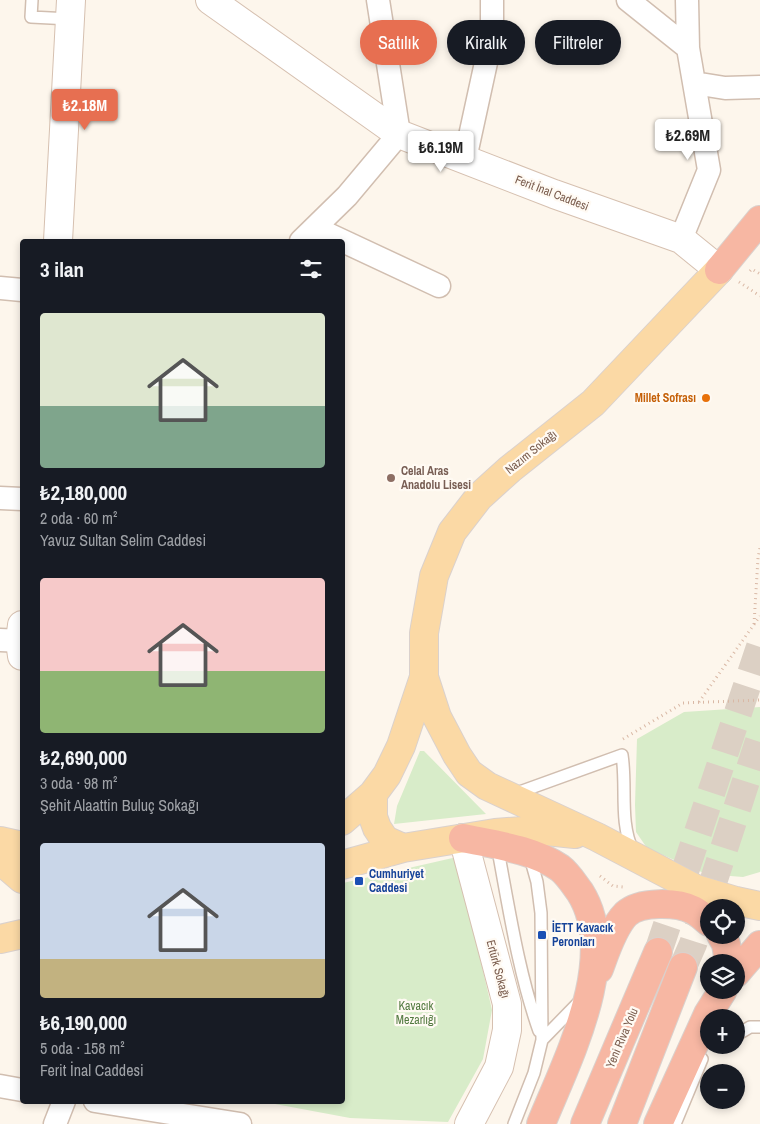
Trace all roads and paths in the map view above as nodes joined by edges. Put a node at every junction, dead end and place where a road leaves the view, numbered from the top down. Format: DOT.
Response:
graph roads {
  1 [pos="32,0"];
  2 [pos="210,0"];
  3 [pos="378,0"];
  4 [pos="492,0"];
  5 [pos="628,0"];
  6 [pos="686,0"];
  7 [pos="74,6"];
  8 [pos="688,48"];
  9 [pos="694,84"];
  10 [pos="760,87"];
  11 [pos="399,134"];
  12 [pos="465,159"];
  13 [pos="760,220"];
  14 [pos="308,234"];
  15 [pos="58,239"];
  16 [pos="321,239"];
  17 [pos="681,239"];
  18 [pos="345,249"];
  19 [pos="760,274"];
  20 [pos="730,277"];
  21 [pos="439,286"];
  22 [pos="0,288"];
  23 [pos="20,290"];
  24 [pos="0,498"];
  25 [pos="20,500"];
  26 [pos="760,548"];
  27 [pos="760,616"];
  28 [pos="754,625"];
  29 [pos="424,677"];
  30 [pos="760,700"];
  31 [pos="698,702"];
  32 [pos="618,742"];
  33 [pos="373,794"];
  34 [pos="507,797"];
  35 [pos="345,818"];
  36 [pos="597,837"];
  37 [pos="463,838"];
  38 [pos="0,841"];
  39 [pos="498,845"];
  40 [pos="20,846"];
  41 [pos="403,848"];
  42 [pos="529,853"];
  43 [pos="636,857"];
  44 [pos="0,860"];
  45 [pos="345,864"];
  46 [pos="593,870"];
  47 [pos="20,877"];
  48 [pos="643,906"];
  49 [pos="760,906"];
  50 [pos="700,915"];
  51 [pos="20,934"];
  52 [pos="0,939"];
  53 [pos="760,945"];
  54 [pos="658,952"];
  55 [pos="745,962"];
  56 [pos="683,967"];
  57 [pos="591,990"];
  58 [pos="716,1005"];
  59 [pos="760,1027"];
  60 [pos="745,1030"];
  61 [pos="542,1040"];
  62 [pos="704,1054"];
  63 [pos="0,1086"];
  64 [pos="20,1090"];
  65 [pos="63,1104"];
  66 [pos="114,1104"];
  67 [pos="55,1124"];
  68 [pos="240,1124"];
  69 [pos="469,1124"];
  70 [pos="514,1124"];
  71 [pos="542,1124"];
  72 [pos="585,1124"];
  73 [pos="622,1124"];
  74 [pos="658,1124"];
  75 [pos="675,1124"];
  1 -- 7 [label="lane"];
  2 -- 11 [label="street, Ferit İnal Caddesi"];
  3 -- 11 [label="street"];
  4 -- 12 [label="street"];
  5 -- 8 [label="street"];
  6 -- 8 [label="street"];
  7 -- 15 [label="street"];
  8 -- 9 [label="street"];
  9 -- 10 [label="street"];
  9 -- 17 [label="street"];
  11 -- 12 [label="street, Ferit İnal Caddesi"];
  11 -- 14 [label="street"];
  12 -- 17 [label="street, Ferit İnal Caddesi"];
  13 -- 20 [label="highway"];
  14 -- 16 [label="street"];
  17 -- 20 [label="street, Ferit İnal Caddesi"];
  18 -- 21 [label="street"];
  19 -- 20 [label="path"];
  20 -- 29 [label="main road, Nazım Sokağı"];
  22 -- 23 [label="street"];
  24 -- 25 [label="street"];
  26 -- 28 [label="path"];
  27 -- 28 [label="path"];
  28 -- 31 [label="path"];
  29 -- 33 [label="main road"];
  29 -- 34 [label="main road"];
  30 -- 31 [label="path"];
  31 -- 32 [label="path"];
  33 -- 35 [label="main road"];
  33 -- 41 [label="main road"];
  34 -- 36 [label="main road"];
  34 -- 43 [label="lane"];
  36 -- 37 [label="main road"];
  36 -- 43 [label="main road"];
  37 -- 39 [label="highway"];
  37 -- 41 [label="main road"];
  37 -- 69 [label="street, Ertürk Sokağı"];
  38 -- 40 [label="main road"];
  39 -- 42 [label="highway"];
  39 -- 61 [label="lane"];
  41 -- 45 [label="main road"];
  42 -- 57 [label="highway"];
  42 -- 61 [label="lane"];
  43 -- 49 [label="main road"];
  44 -- 47 [label="main road"];
  46 -- 48 [label="path"];
  48 -- 50 [label="highway"];
  48 -- 57 [label="highway"];
  51 -- 52 [label="main road"];
  53 -- 55 [label="highway"];
  54 -- 72 [label="highway, Yeni Riva Yolu"];
  56 -- 73 [label="highway"];
  57 -- 61 [label="lane"];
  57 -- 71 [label="highway"];
  58 -- 74 [label="highway"];
  59 -- 60 [label="lane"];
  61 -- 70 [label="lane"];
  62 -- 75 [label="lane"];
  63 -- 64 [label="street"];
  65 -- 67 [label="street"];
  66 -- 68 [label="street"];
}
